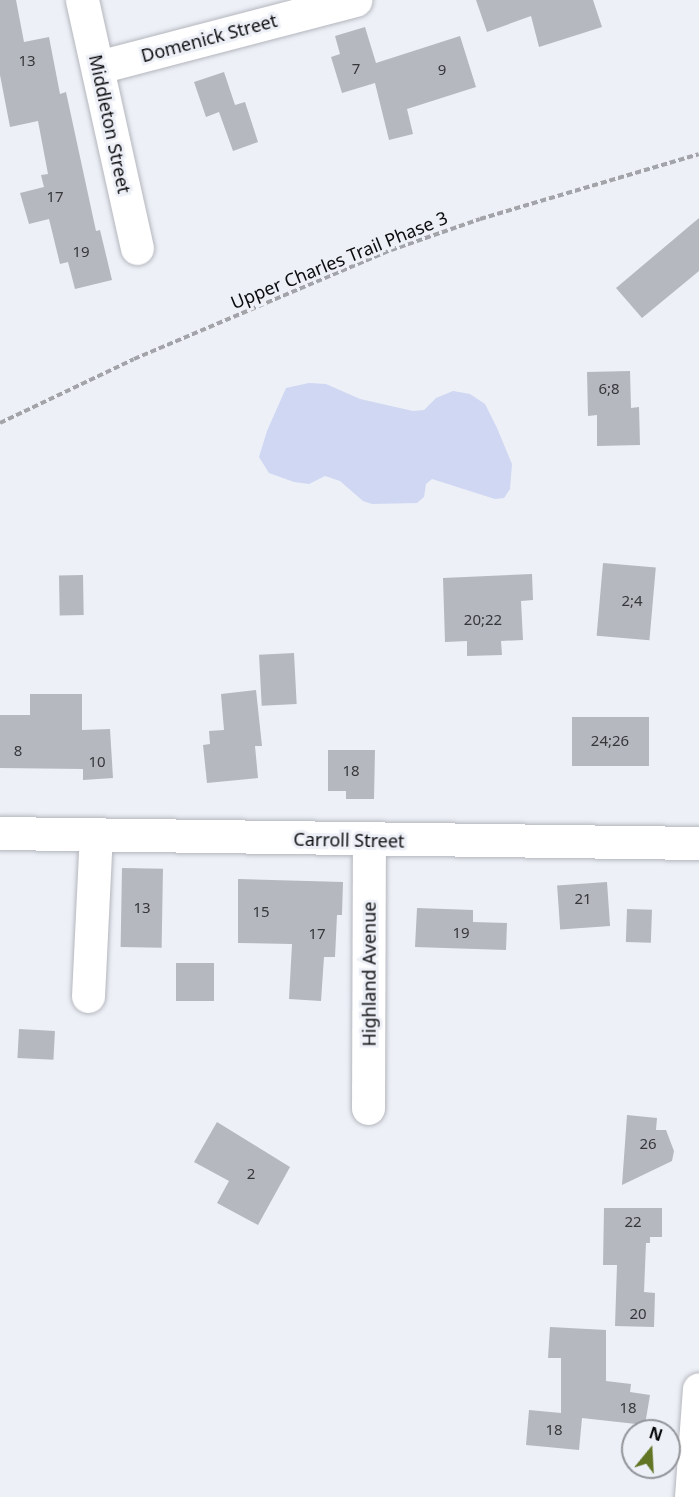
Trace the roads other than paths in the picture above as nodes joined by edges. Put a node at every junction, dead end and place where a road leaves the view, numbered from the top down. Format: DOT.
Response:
graph roads {
  1 [pos="82,0"];
  2 [pos="355,0"];
  3 [pos="98,67"];
  4 [pos="137,248"];
  5 [pos="0,833"];
  6 [pos="96,836"];
  7 [pos="369,840"];
  8 [pos="699,843"];
  9 [pos="88,996"];
  10 [pos="368,1108"];
  11 [pos="699,1389"];
  12 [pos="691,1497"];
  1 -- 3 [label="street, Middleton Street"];
  2 -- 3 [label="street, Domenick Street"];
  3 -- 4 [label="street, Middleton Street"];
  5 -- 6 [label="street, Carroll Street"];
  6 -- 7 [label="street, Carroll Street"];
  6 -- 9 [label="street"];
  7 -- 8 [label="street, Carroll Street"];
  7 -- 10 [label="street, Highland Avenue"];
  11 -- 12 [label="street"];
}
